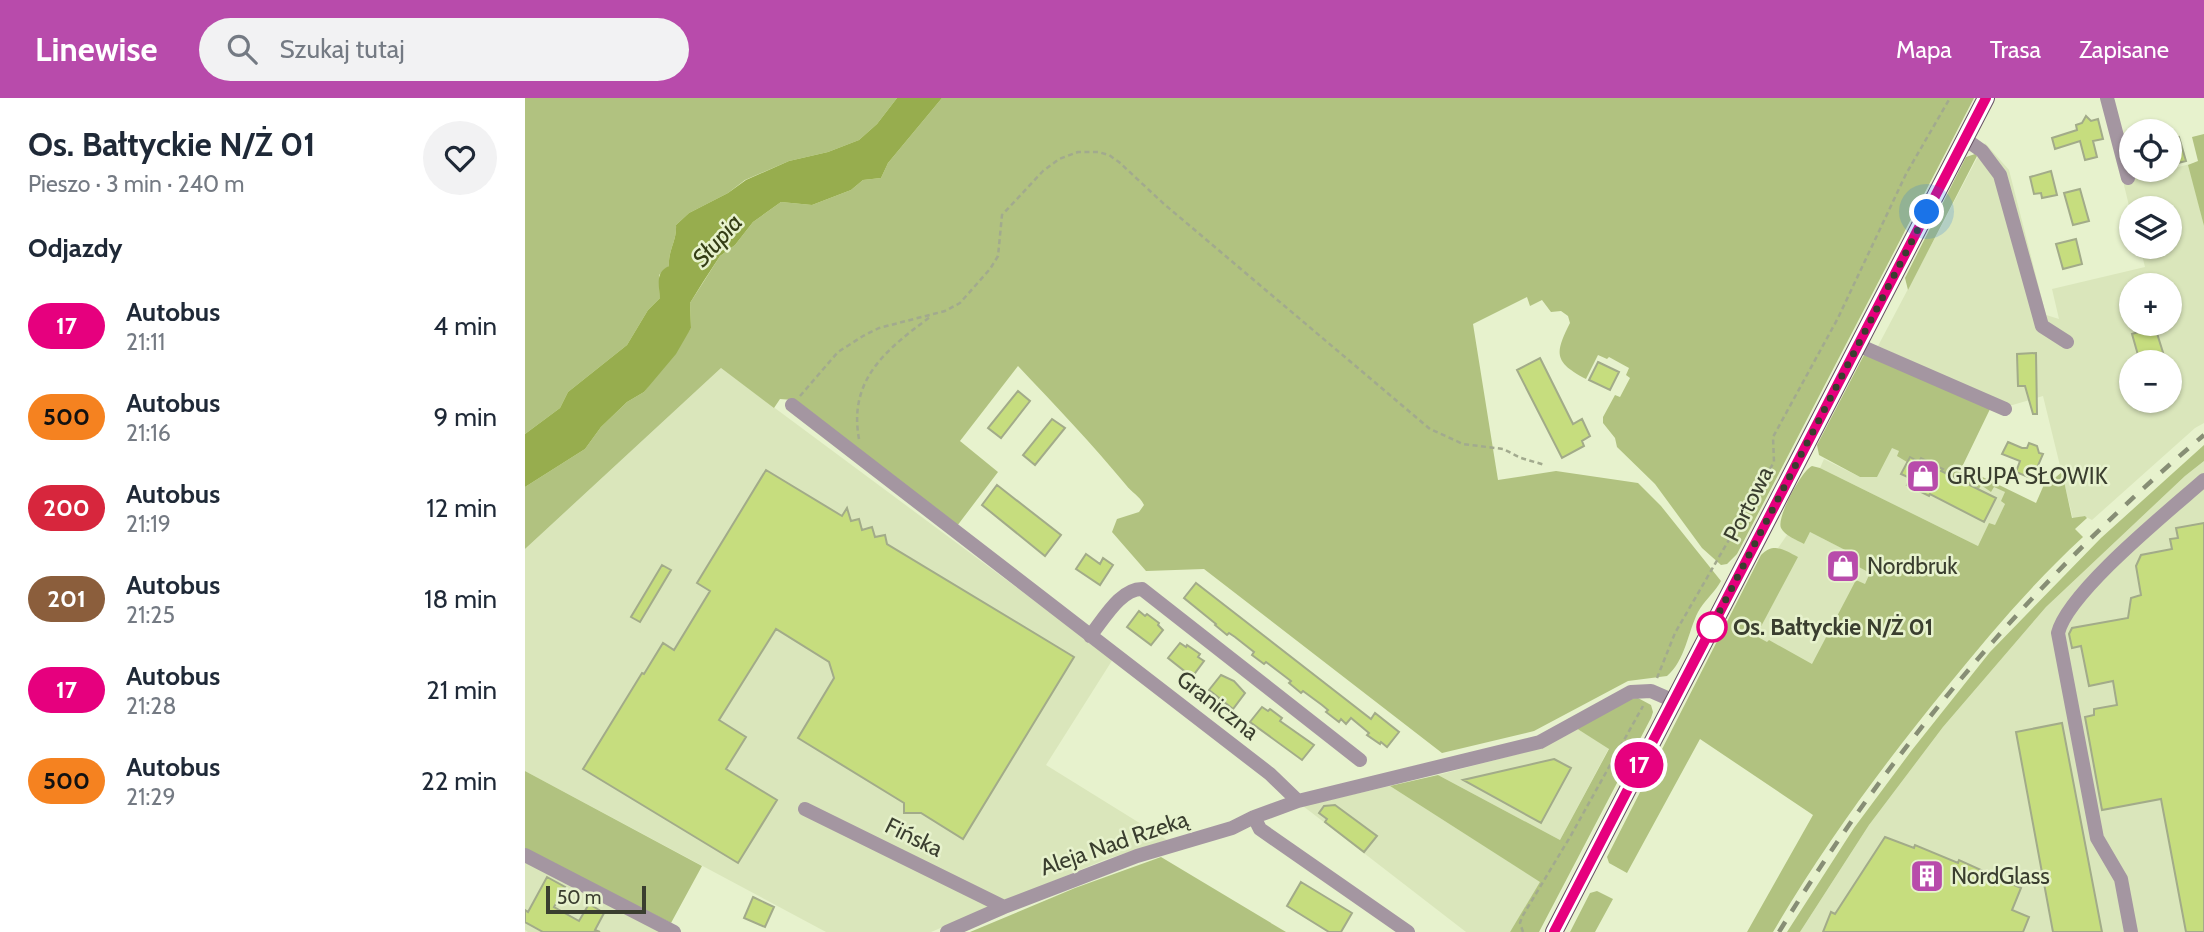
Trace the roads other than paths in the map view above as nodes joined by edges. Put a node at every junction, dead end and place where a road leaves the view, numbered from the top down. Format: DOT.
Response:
graph roads {
  1 [pos="1986,98"];
  2 [pos="2107,98"];
  3 [pos="1965,139"];
  4 [pos="2119,146"];
  5 [pos="2067,342"];
  6 [pos="1858,345"];
  7 [pos="792,405"];
  8 [pos="2005,409"];
  9 [pos="2204,480"];
  10 [pos="1090,636"];
  11 [pos="1674,701"];
  12 [pos="1360,760"];
  13 [pos="1298,802"];
  14 [pos="804,809"];
  15 [pos="1254,817"];
  16 [pos="525,855"];
  17 [pos="1004,906"];
  18 [pos="674,932"];
  19 [pos="947,932"];
  20 [pos="1408,932"];
  21 [pos="1554,932"];
  22 [pos="2131,932"];
  1 -- 3 [label="main road, Portowa"];
  2 -- 4 [label="street"];
  3 -- 5 [label="street"];
  3 -- 6 [label="main road, Portowa"];
  6 -- 8 [label="street"];
  6 -- 11 [label="main road, Portowa"];
  7 -- 10 [label="street, Graniczna"];
  9 -- 22 [label="street"];
  10 -- 12 [label="street"];
  10 -- 13 [label="street, Graniczna"];
  11 -- 13 [label="street"];
  11 -- 21 [label="main road, Portowa"];
  13 -- 15 [label="street, Aleja Nad Rzeką"];
  14 -- 17 [label="street, Fińska"];
  15 -- 17 [label="street, Aleja Nad Rzeką"];
  15 -- 20 [label="street"];
  16 -- 18 [label="street"];
  17 -- 19 [label="street, Aleja Nad Rzeką"];
}
